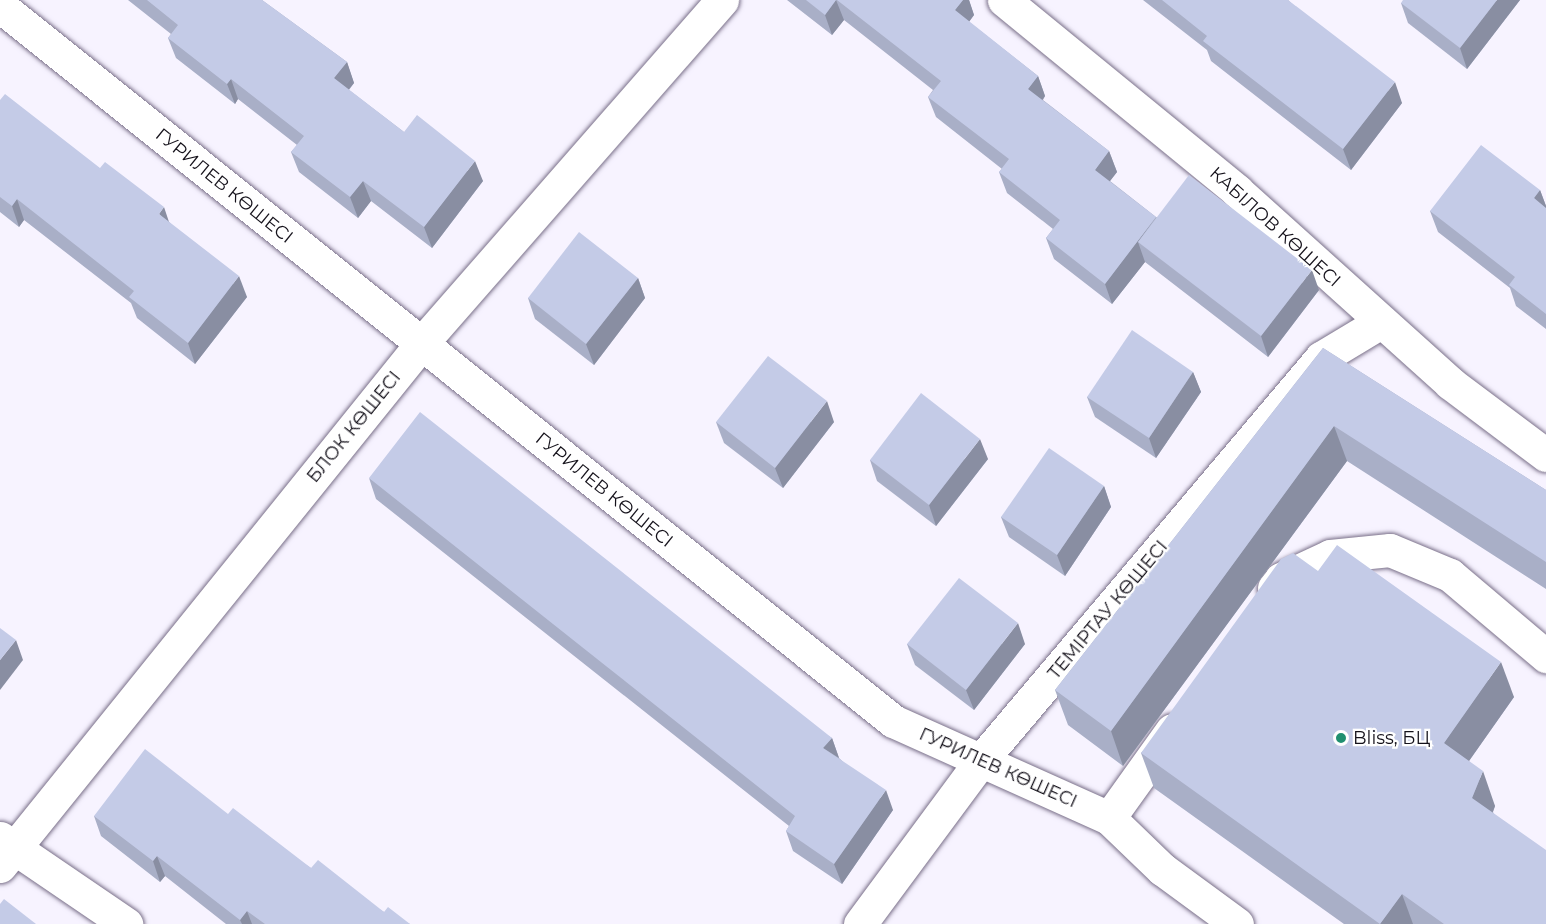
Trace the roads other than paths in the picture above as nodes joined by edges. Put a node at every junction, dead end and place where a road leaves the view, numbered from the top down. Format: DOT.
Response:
graph roads {
  1 [pos="722,0"];
  2 [pos="1004,0"];
  3 [pos="0,6"];
  4 [pos="1382,322"];
  5 [pos="422,344"];
  6 [pos="1546,455"];
  7 [pos="1254,617"];
  8 [pos="1546,656"];
  9 [pos="1191,703"];
  10 [pos="983,758"];
  11 [pos="1108,818"];
  12 [pos="4,851"];
  13 [pos="126,924"];
  14 [pos="860,924"];
  15 [pos="1237,924"];
  1 -- 5 [label="street, БЛОК КӨШЕСІ"];
  2 -- 4 [label="street, КАБІЛОВ КӨШЕСІ"];
  3 -- 5 [label="street, ГУРИЛЕВ КӨШЕСІ"];
  4 -- 6 [label="street, КАБІЛОВ КӨШЕСІ"];
  4 -- 10 [label="street, ТЕМІРТАУ КӨШЕСІ"];
  5 -- 10 [label="street, ГУРИЛЕВ КӨШЕСІ"];
  5 -- 12 [label="street, БЛОК КӨШЕСІ"];
  7 -- 8 [label="street"];
  9 -- 11 [label="street"];
  10 -- 11 [label="street, ГУРИЛЕВ КӨШЕСІ"];
  10 -- 14 [label="street, ТЕМІРТАУ КӨШЕСІ"];
  11 -- 15 [label="street, ГУРИЛЕВ КӨШЕСІ"];
  12 -- 13 [label="street"];
}
